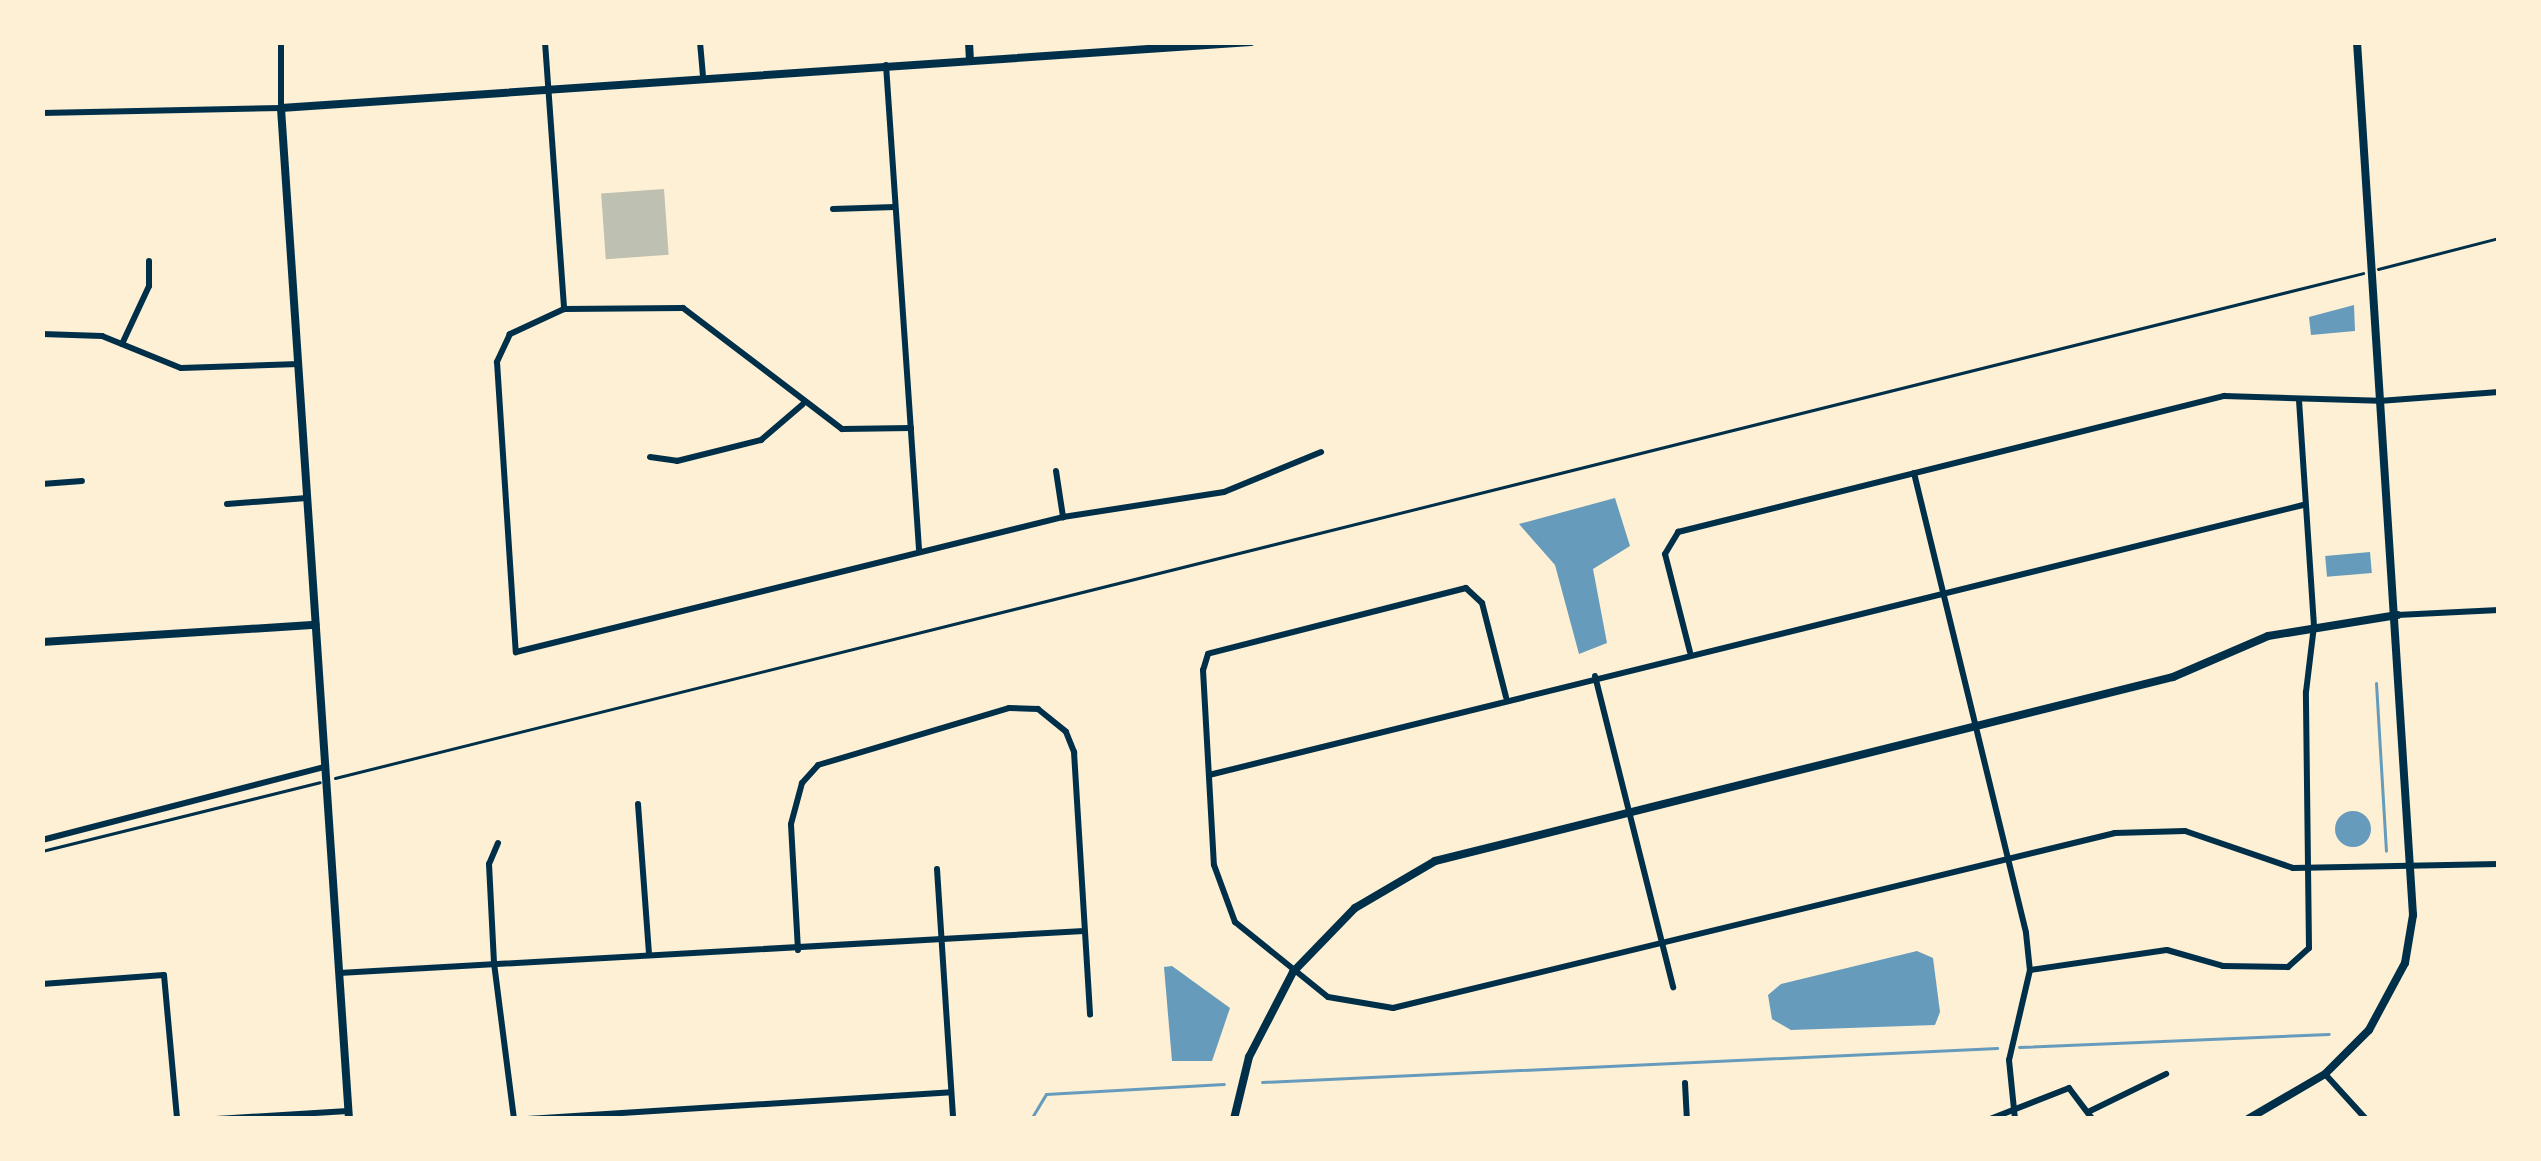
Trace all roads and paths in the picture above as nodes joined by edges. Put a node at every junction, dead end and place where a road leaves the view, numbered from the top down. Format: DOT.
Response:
graph roads {
  1 [pos="281,42"];
  2 [pos="545,42"];
  3 [pos="700,42"];
  4 [pos="969,42"];
  5 [pos="1251,42"];
  6 [pos="2357,42"];
  7 [pos="970,59"];
  8 [pos="886,65"];
  9 [pos="703,78"];
  10 [pos="548,90"];
  11 [pos="281,108"];
  12 [pos="42,113"];
  13 [pos="896,207"];
  14 [pos="833,209"];
  15 [pos="2499,238"];
  16 [pos="149,261"];
  17 [pos="2372,271"];
  18 [pos="564,309"];
  19 [pos="42,334"];
  20 [pos="122,344"];
  21 [pos="299,364"];
  22 [pos="2499,392"];
  23 [pos="2379,401"];
  24 [pos="2299,402"];
  25 [pos="803,404"];
  26 [pos="910,428"];
  27 [pos="1321,452"];
  28 [pos="650,458"];
  29 [pos="1056,470"];
  30 [pos="1914,473"];
  31 [pos="82,481"];
  32 [pos="42,484"];
  33 [pos="309,498"];
  34 [pos="227,504"];
  35 [pos="2303,505"];
  36 [pos="1063,517"];
  37 [pos="919,552"];
  38 [pos="1944,591"];
  39 [pos="2499,610"];
  40 [pos="2397,615"];
  41 [pos="315,625"];
  42 [pos="2314,626"];
  43 [pos="42,642"];
  44 [pos="1690,653"];
  45 [pos="1595,676"];
  46 [pos="1506,697"];
  47 [pos="1978,726"];
  48 [pos="325,767"];
  49 [pos="1209,776"];
  50 [pos="326,780"];
  51 [pos="638,804"];
  52 [pos="1628,812"];
  53 [pos="42,840"];
  54 [pos="498,843"];
  55 [pos="42,851"];
  56 [pos="2009,859"];
  57 [pos="2499,864"];
  58 [pos="2313,868"];
  59 [pos="937,869"];
  60 [pos="2412,869"];
  61 [pos="1084,931"];
  62 [pos="942,940"];
  63 [pos="1662,943"];
  64 [pos="799,950"];
  65 [pos="649,954"];
  66 [pos="494,963"];
  67 [pos="2030,970"];
  68 [pos="1293,972"];
  69 [pos="339,973"];
  70 [pos="42,984"];
  71 [pos="1672,987"];
  72 [pos="1090,1015"];
  73 [pos="2166,1074"];
  74 [pos="2325,1074"];
  75 [pos="1685,1083"];
  76 [pos="951,1092"];
  77 [pos="349,1115"];
  78 [pos="2014,1115"];
  79 [pos="2090,1116"];
  80 [pos="1236,1117"];
  81 [pos="178,1119"];
  82 [pos="216,1119"];
  83 [pos="514,1119"];
  84 [pos="527,1119"];
  85 [pos="952,1119"];
  86 [pos="1687,1119"];
  87 [pos="1990,1119"];
  88 [pos="2248,1119"];
  89 [pos="2366,1119"];
  1 -- 11 [label="street"];
  2 -- 10 [label="street"];
  3 -- 9 [label="street"];
  4 -- 7 [label="street"];
  5 -- 7 [label="street"];
  6 -- 17 [label="street"];
  7 -- 8 [label="street"];
  8 -- 9 [label="street"];
  8 -- 13 [label="street"];
  9 -- 10 [label="street"];
  10 -- 11 [label="street"];
  10 -- 18 [label="street"];
  11 -- 12 [label="street"];
  11 -- 21 [label="street"];
  13 -- 14 [label="street"];
  13 -- 26 [label="street"];
  15 -- 17 [label="path"];
  16 -- 20 [label="street"];
  17 -- 23 [label="street"];
  17 -- 50 [label="path"];
  18 -- 25 [label="street"];
  18 -- 37 [label="street"];
  19 -- 20 [label="street"];
  20 -- 21 [label="street"];
  21 -- 33 [label="street"];
  22 -- 23 [label="street"];
  23 -- 24 [label="street"];
  23 -- 40 [label="street"];
  24 -- 30 [label="street"];
  24 -- 35 [label="street"];
  25 -- 26 [label="street"];
  25 -- 28 [label="street"];
  26 -- 37 [label="street"];
  27 -- 36 [label="street"];
  29 -- 36 [label="street"];
  30 -- 38 [label="street"];
  30 -- 44 [label="street"];
  31 -- 32 [label="street"];
  33 -- 34 [label="street"];
  33 -- 41 [label="street"];
  35 -- 38 [label="street"];
  35 -- 42 [label="street"];
  36 -- 37 [label="street"];
  38 -- 44 [label="street"];
  38 -- 47 [label="street"];
  39 -- 40 [label="street"];
  40 -- 42 [label="street"];
  40 -- 60 [label="street"];
  41 -- 43 [label="street"];
  41 -- 48 [label="street"];
  42 -- 47 [label="street"];
  42 -- 58 [label="street"];
  44 -- 45 [label="street"];
  45 -- 46 [label="street"];
  45 -- 52 [label="street"];
  46 -- 49 [label="street"];
  46 -- 49 [label="street"];
  47 -- 52 [label="street"];
  47 -- 56 [label="street"];
  48 -- 50 [label="street"];
  48 -- 53 [label="street"];
  49 -- 68 [label="street"];
  50 -- 55 [label="path"];
  50 -- 69 [label="street"];
  51 -- 65 [label="street"];
  52 -- 63 [label="street"];
  52 -- 68 [label="street"];
  54 -- 66 [label="street"];
  56 -- 58 [label="street"];
  56 -- 63 [label="street"];
  56 -- 67 [label="street"];
  57 -- 60 [label="street"];
  58 -- 60 [label="street"];
  58 -- 67 [label="street"];
  59 -- 62 [label="street"];
  60 -- 74 [label="street"];
  61 -- 62 [label="street"];
  61 -- 64 [label="street"];
  61 -- 72 [label="street"];
  62 -- 64 [label="street"];
  62 -- 76 [label="street"];
  63 -- 68 [label="street"];
  63 -- 71 [label="street"];
  64 -- 65 [label="street"];
  65 -- 66 [label="street"];
  66 -- 69 [label="street"];
  66 -- 83 [label="street"];
  67 -- 78 [label="street"];
  68 -- 80 [label="street"];
  69 -- 77 [label="street"];
  70 -- 81 [label="street"];
  73 -- 79 [label="street"];
  74 -- 88 [label="street"];
  74 -- 89 [label="street"];
  75 -- 86 [label="street"];
  76 -- 84 [label="street"];
  76 -- 85 [label="street"];
  77 -- 82 [label="street"];
  78 -- 79 [label="street"];
  78 -- 87 [label="street"];
}
